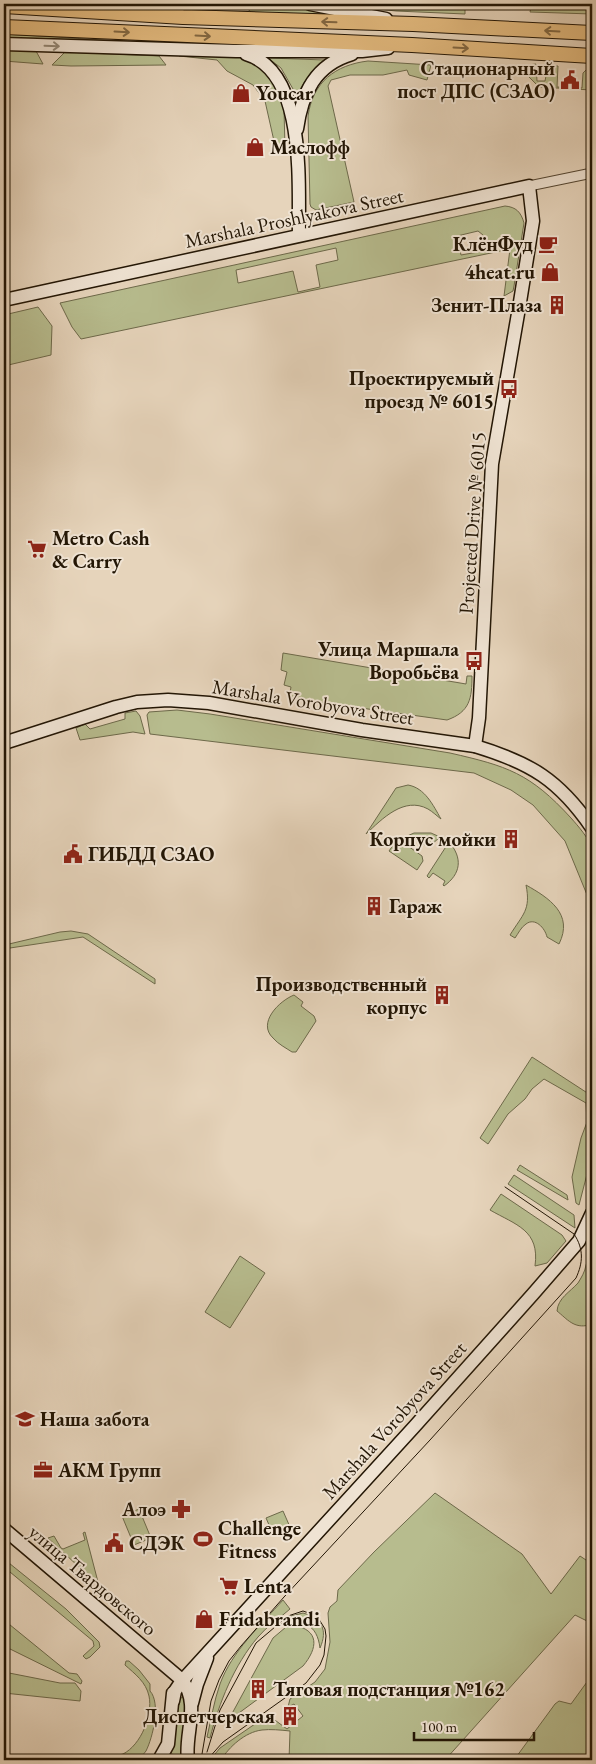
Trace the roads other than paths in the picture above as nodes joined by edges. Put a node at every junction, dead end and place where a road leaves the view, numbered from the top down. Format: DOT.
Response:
graph roads {
  1 [pos="310,4"];
  2 [pos="4,6"];
  3 [pos="413,24"];
  4 [pos="4,27"];
  5 [pos="592,33"];
  6 [pos="4,44"];
  7 [pos="412,45"];
  8 [pos="236,51"];
  9 [pos="362,51"];
  10 [pos="592,56"];
  11 [pos="296,137"];
  12 [pos="592,173"];
  13 [pos="529,186"];
  14 [pos="299,235"];
  15 [pos="4,300"];
  16 [pos="4,743"];
  17 [pos="476,746"];
  18 [pos="592,828"];
  19 [pos="592,1213"];
  20 [pos="4,1529"];
  21 [pos="214,1647"];
  22 [pos="157,1660"];
  23 [pos="182,1680"];
  24 [pos="172,1702"];
  25 [pos="192,1703"];
  26 [pos="159,1760"];
  27 [pos="188,1760"];
  1 -- 3 [label="street"];
  3 -- 2 [label="main road, one-way"];
  5 -- 3 [label="main road, one-way"];
  4 -- 7 [label="main road, one-way"];
  6 -- 8 [label="street, one-way"];
  7 -- 9 [label="street"];
  7 -- 10 [label="main road, one-way"];
  8 -- 9 [label="street"];
  8 -- 11 [label="street"];
  9 -- 11 [label="street"];
  11 -- 14 [label="street"];
  12 -- 13 [label="street, Marshala Proshlyakova Street"];
  13 -- 14 [label="street, Marshala Proshlyakova Street"];
  13 -- 17 [label="street, Projected Drive № 6015"];
  14 -- 15 [label="street, Marshala Proshlyakova Street"];
  16 -- 17 [label="street, Marshala Vorobyova Street"];
  17 -- 18 [label="street, Marshala Vorobyova Street"];
  19 -- 21 [label="street, Marshala Vorobyova Street"];
  20 -- 22 [label="street, улица Твардовского"];
  21 -- 23 [label="street, Marshala Vorobyova Street"];
  21 -- 25 [label="street, Marshala Vorobyova Street"];
  22 -- 23 [label="street, улица Твардовского"];
  22 -- 24 [label="street, улица Твардовского"];
  23 -- 24 [label="street, Marshala Vorobyova Street"];
  23 -- 25 [label="street, улица Твардовского"];
  24 -- 26 [label="street, улица Твардовского"];
  25 -- 27 [label="street, улица Твардовского"];
}
